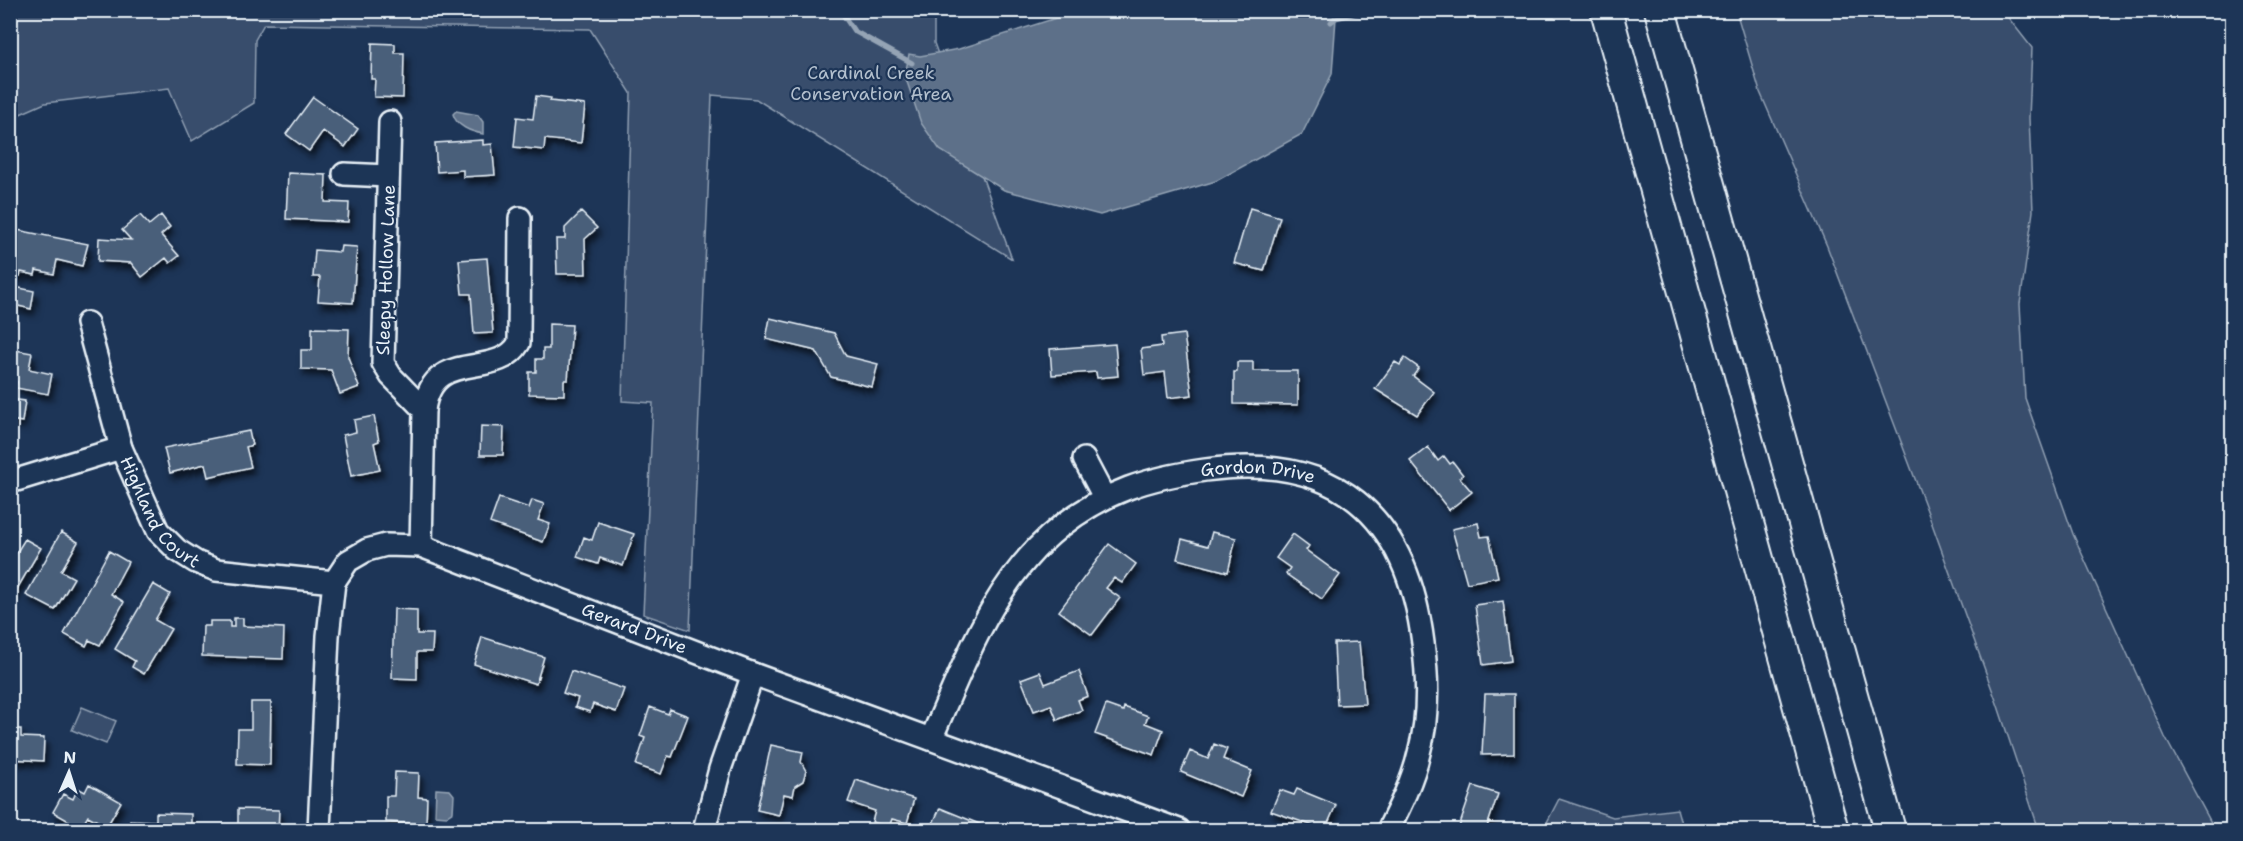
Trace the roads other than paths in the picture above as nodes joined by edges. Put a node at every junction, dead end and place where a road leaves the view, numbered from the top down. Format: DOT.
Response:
graph roads {
  1 [pos="1606,10"];
  2 [pos="1660,10"];
  3 [pos="390,122"];
  4 [pos="344,174"];
  5 [pos="388,176"];
  6 [pos="520,218"];
  7 [pos="87,323"];
  8 [pos="424,410"];
  9 [pos="121,448"];
  10 [pos="1084,459"];
  11 [pos="10,482"];
  12 [pos="1104,497"];
  13 [pos="421,546"];
  14 [pos="334,582"];
  15 [pos="753,674"];
  16 [pos="931,738"];
  17 [pos="1875,776"];
  18 [pos="319,831"];
  19 [pos="704,831"];
  20 [pos="1179,831"];
  21 [pos="1388,831"];
  22 [pos="1833,831"];
  23 [pos="1890,831"];
  24 [pos="1897,831"];
  1 -- 22 [label="highway"];
  2 -- 17 [label="highway"];
  3 -- 5 [label="street, Sleepy Hollow Lane"];
  4 -- 5 [label="street"];
  5 -- 8 [label="street, Sleepy Hollow Lane"];
  6 -- 8 [label="street"];
  7 -- 9 [label="street, Highland Court"];
  8 -- 13 [label="street"];
  9 -- 11 [label="street"];
  9 -- 14 [label="street, Highland Court"];
  10 -- 12 [label="street"];
  12 -- 16 [label="street, Gordon Drive"];
  12 -- 21 [label="street, Gordon Drive"];
  13 -- 14 [label="street, Gerard Drive"];
  13 -- 15 [label="street, Gerard Drive"];
  14 -- 18 [label="street"];
  15 -- 16 [label="street, Gerard Drive"];
  15 -- 19 [label="street"];
  16 -- 20 [label="street, Gerard Drive"];
  17 -- 23 [label="highway"];
  17 -- 24 [label="highway"];
}
